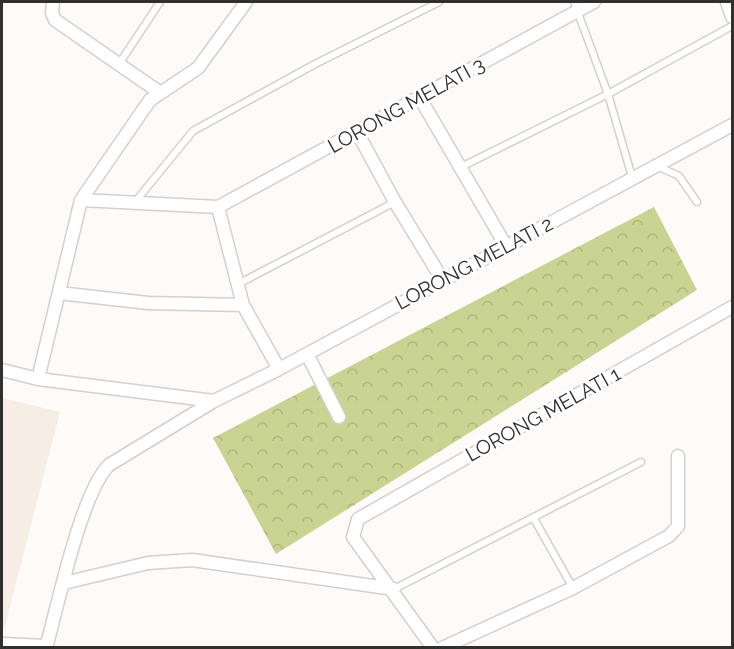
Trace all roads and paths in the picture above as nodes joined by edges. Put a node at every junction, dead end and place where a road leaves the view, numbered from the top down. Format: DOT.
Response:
graph roads {
  1 [pos="53,2"];
  2 [pos="160,2"];
  3 [pos="246,2"];
  4 [pos="439,2"];
  5 [pos="594,2"];
  6 [pos="727,2"];
  7 [pos="575,6"];
  8 [pos="732,17"];
  9 [pos="732,26"];
  10 [pos="119,64"];
  11 [pos="159,92"];
  12 [pos="608,94"];
  13 [pos="420,98"];
  14 [pos="732,125"];
  15 [pos="357,132"];
  16 [pos="655,165"];
  17 [pos="459,169"];
  18 [pos="632,177"];
  19 [pos="81,200"];
  20 [pos="395,202"];
  21 [pos="697,202"];
  22 [pos="134,203"];
  23 [pos="218,207"];
  24 [pos="506,246"];
  25 [pos="442,279"];
  26 [pos="238,284"];
  27 [pos="59,293"];
  28 [pos="243,305"];
  29 [pos="732,307"];
  30 [pos="307,354"];
  31 [pos="279,369"];
  32 [pos="2,370"];
  33 [pos="38,379"];
  34 [pos="214,400"];
  35 [pos="339,417"];
  36 [pos="678,456"];
  37 [pos="642,462"];
  38 [pos="533,517"];
  39 [pos="64,583"];
  40 [pos="573,588"];
  41 [pos="394,589"];
  42 [pos="2,644"];
  43 [pos="46,647"];
  44 [pos="433,648"];
  45 [pos="442,648"];
  1 -- 10 [label="street"];
  2 -- 10 [label="lane"];
  3 -- 11 [label="street"];
  4 -- 22 [label="lane"];
  5 -- 7 [label="street, LORONG MELATI 3"];
  6 -- 8 [label="street"];
  7 -- 12 [label="lane"];
  7 -- 13 [label="street, LORONG MELATI 3"];
  9 -- 12 [label="lane"];
  10 -- 11 [label="street"];
  11 -- 19 [label="street"];
  12 -- 17 [label="lane"];
  12 -- 18 [label="lane"];
  13 -- 15 [label="street, LORONG MELATI 3"];
  13 -- 17 [label="street"];
  14 -- 16 [label="street, LORONG MELATI 2"];
  15 -- 20 [label="street"];
  15 -- 23 [label="street, LORONG MELATI 3"];
  16 -- 18 [label="street, LORONG MELATI 2"];
  16 -- 21 [label="lane"];
  17 -- 24 [label="street"];
  18 -- 24 [label="street, LORONG MELATI 2"];
  19 -- 22 [label="street"];
  19 -- 27 [label="street"];
  20 -- 25 [label="street"];
  20 -- 26 [label="lane"];
  22 -- 23 [label="street"];
  23 -- 26 [label="street"];
  24 -- 25 [label="street, LORONG MELATI 2"];
  25 -- 30 [label="street, LORONG MELATI 2"];
  26 -- 28 [label="street"];
  27 -- 28 [label="street"];
  27 -- 33 [label="street"];
  28 -- 31 [label="street"];
  29 -- 41 [label="street, LORONG MELATI 1"];
  30 -- 31 [label="street, LORONG MELATI 2"];
  30 -- 35 [label="street"];
  31 -- 34 [label="street, LORONG MELATI 2"];
  32 -- 33 [label="street"];
  33 -- 34 [label="street"];
  34 -- 39 [label="street, LORONG MELATI 2"];
  36 -- 40 [label="street"];
  37 -- 38 [label="lane"];
  38 -- 40 [label="lane"];
  38 -- 41 [label="lane"];
  39 -- 41 [label="street"];
  39 -- 43 [label="street, LORONG MELATI 2"];
  40 -- 45 [label="street"];
  41 -- 44 [label="street"];
  42 -- 43 [label="street"];
}
